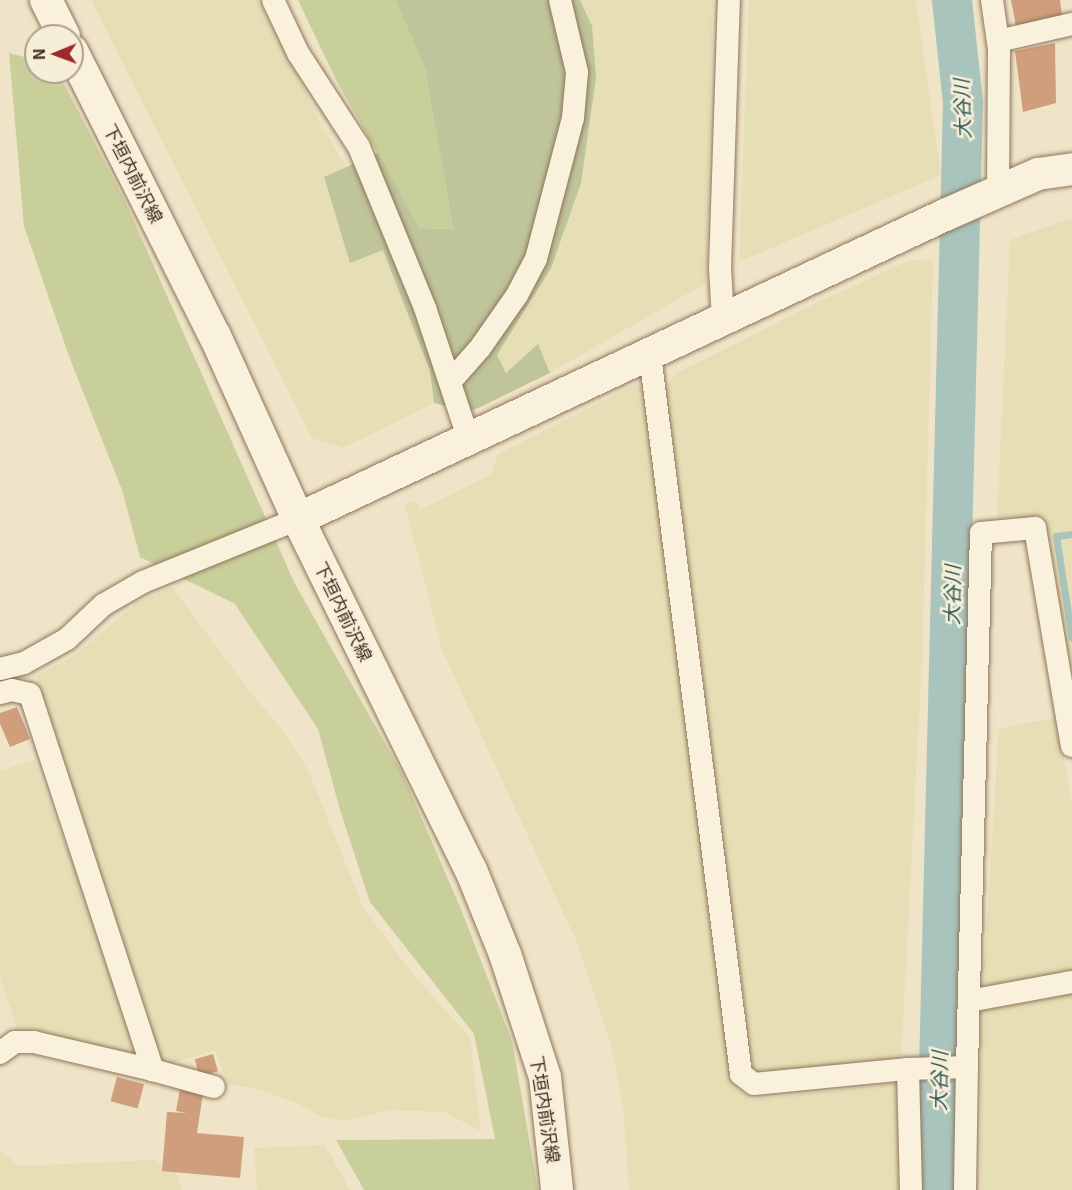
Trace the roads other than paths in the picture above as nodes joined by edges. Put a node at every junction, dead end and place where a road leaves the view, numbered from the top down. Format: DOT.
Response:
graph roads {
  1 [pos="45,0"];
  2 [pos="273,0"];
  3 [pos="560,0"];
  4 [pos="729,0"];
  5 [pos="992,0"];
  6 [pos="58,24"];
  7 [pos="1072,24"];
  8 [pos="998,41"];
  9 [pos="84,75"];
  10 [pos="1072,169"];
  11 [pos="998,192"];
  12 [pos="723,321"];
  13 [pos="650,355"];
  14 [pos="450,382"];
  15 [pos="469,440"];
  16 [pos="298,519"];
  17 [pos="0,669"];
  18 [pos="0,693"];
  19 [pos="1072,746"];
  20 [pos="1072,982"];
  21 [pos="969,1001"];
  22 [pos="0,1053"];
  23 [pos="967,1067"];
  24 [pos="908,1069"];
  25 [pos="153,1070"];
  26 [pos="214,1087"];
  27 [pos="557,1190"];
  28 [pos="911,1190"];
  29 [pos="965,1190"];
  1 -- 6 [label="main road"];
  2 -- 14 [label="street"];
  3 -- 14 [label="street"];
  4 -- 12 [label="street"];
  5 -- 8 [label="street"];
  7 -- 8 [label="street"];
  8 -- 11 [label="street"];
  9 -- 16 [label="main road, 下垣内前沢線"];
  10 -- 11 [label="main road"];
  11 -- 12 [label="main road"];
  12 -- 13 [label="main road"];
  13 -- 15 [label="main road"];
  13 -- 24 [label="street"];
  14 -- 15 [label="street"];
  15 -- 16 [label="main road"];
  16 -- 17 [label="street"];
  16 -- 27 [label="main road, 下垣内前沢線"];
  18 -- 25 [label="street"];
  19 -- 21 [label="street"];
  20 -- 21 [label="street"];
  21 -- 23 [label="street"];
  22 -- 25 [label="street"];
  23 -- 24 [label="street"];
  23 -- 29 [label="street"];
  24 -- 28 [label="street"];
  25 -- 26 [label="street"];
}
